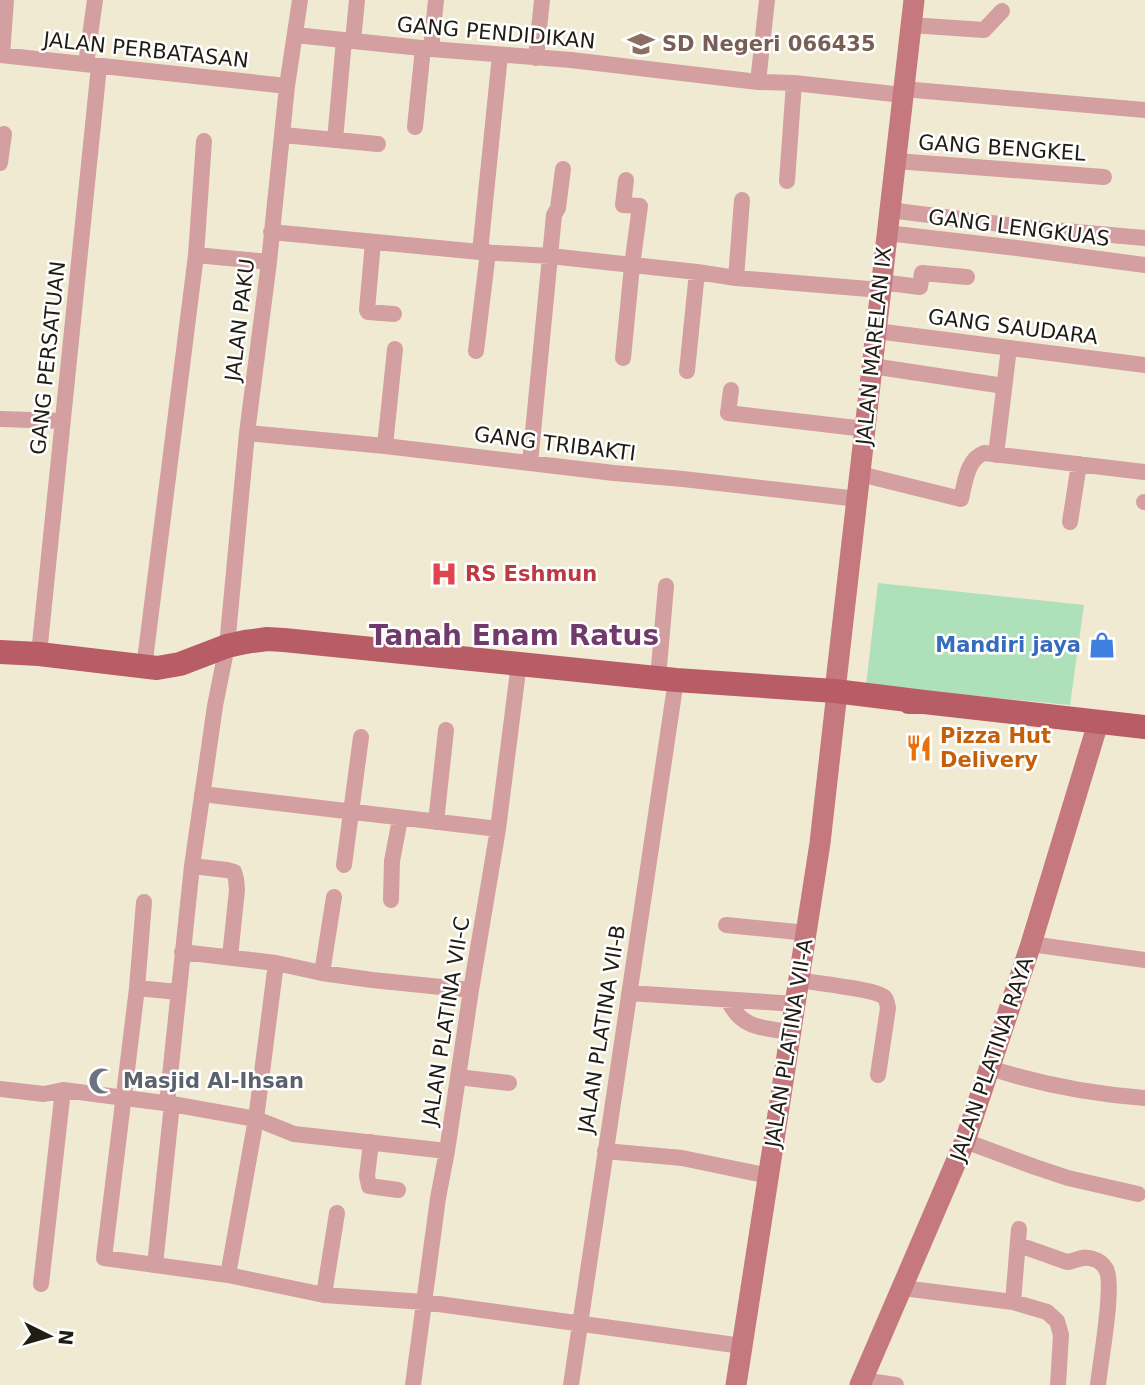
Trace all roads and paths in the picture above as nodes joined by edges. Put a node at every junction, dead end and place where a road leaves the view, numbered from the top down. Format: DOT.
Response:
graph roads {
  1 [pos="6,0"];
  2 [pos="94,0"];
  3 [pos="300,0"];
  4 [pos="357,0"];
  5 [pos="436,0"];
  6 [pos="542,0"];
  7 [pos="767,0"];
  8 [pos="914,0"];
  9 [pos="1002,11"];
  10 [pos="911,24"];
  11 [pos="295,35"];
  12 [pos="348,41"];
  13 [pos="427,49"];
  14 [pos="1,55"];
  15 [pos="500,55"];
  16 [pos="536,58"];
  17 [pos="92,65"];
  18 [pos="758,82"];
  19 [pos="794,83"];
  20 [pos="287,86"];
  21 [pos="903,92"];
  22 [pos="1145,110"];
  23 [pos="415,127"];
  24 [pos="4,134"];
  25 [pos="282,135"];
  26 [pos="335,140"];
  27 [pos="204,141"];
  28 [pos="378,144"];
  29 [pos="896,161"];
  30 [pos="0,163"];
  31 [pos="563,169"];
  32 [pos="1104,177"];
  33 [pos="626,180"];
  34 [pos="787,181"];
  35 [pos="742,200"];
  36 [pos="889,211"];
  37 [pos="271,232"];
  38 [pos="887,233"];
  39 [pos="1145,238"];
  40 [pos="373,242"];
  41 [pos="484,252"];
  42 [pos="196,255"];
  43 [pos="550,256"];
  44 [pos="269,262"];
  45 [pos="1145,265"];
  46 [pos="632,266"];
  47 [pos="697,272"];
  48 [pos="967,277"];
  49 [pos="736,278"];
  50 [pos="881,286"];
  51 [pos="394,314"];
  52 [pos="876,331"];
  53 [pos="1009,348"];
  54 [pos="394,349"];
  55 [pos="476,351"];
  56 [pos="622,358"];
  57 [pos="1145,365"];
  58 [pos="872,366"];
  59 [pos="687,371"];
  60 [pos="1004,386"];
  61 [pos="731,390"];
  62 [pos="0,419"];
  63 [pos="62,421"];
  64 [pos="865,429"];
  65 [pos="247,433"];
  66 [pos="385,446"];
  67 [pos="996,455"];
  68 [pos="530,463"];
  69 [pos="1079,464"];
  70 [pos="1144,472"];
  71 [pos="860,474"];
  72 [pos="858,499"];
  73 [pos="1070,522"];
  74 [pos="666,586"];
  75 [pos="226,646"];
  76 [pos="0,652"];
  77 [pos="39,654"];
  78 [pos="519,663"];
  79 [pos="144,668"];
  80 [pos="667,679"];
  81 [pos="835,696"];
  82 [pos="1098,723"];
  83 [pos="1145,727"];
  84 [pos="446,730"];
  85 [pos="361,737"];
  86 [pos="202,793"];
  87 [pos="352,811"];
  88 [pos="400,819"];
  89 [pos="436,822"];
  90 [pos="498,829"];
  91 [pos="344,865"];
  92 [pos="192,866"];
  93 [pos="334,897"];
  94 [pos="391,900"];
  95 [pos="145,902"];
  96 [pos="726,925"];
  97 [pos="807,933"];
  98 [pos="1031,944"];
  99 [pos="182,952"];
  100 [pos="230,957"];
  101 [pos="1145,960"];
  102 [pos="276,963"];
  103 [pos="322,973"];
  104 [pos="799,980"];
  105 [pos="137,988"];
  106 [pos="471,990"];
  107 [pos="178,992"];
  108 [pos="629,993"];
  109 [pos="728,1000"];
  110 [pos="796,1004"];
  111 [pos="791,1032"];
  112 [pos="990,1068"];
  113 [pos="878,1075"];
  114 [pos="458,1077"];
  115 [pos="509,1083"];
  116 [pos="63,1090"];
  117 [pos="1,1094"];
  118 [pos="124,1098"];
  119 [pos="1145,1098"];
  120 [pos="170,1104"];
  121 [pos="256,1119"];
  122 [pos="965,1141"];
  123 [pos="371,1142"];
  124 [pos="447,1151"];
  125 [pos="605,1151"];
  126 [pos="769,1176"];
  127 [pos="398,1190"];
  128 [pos="1138,1194"];
  129 [pos="337,1213"];
  130 [pos="1019,1228"];
  131 [pos="1019,1245"];
  132 [pos="155,1265"];
  133 [pos="228,1275"];
  134 [pos="41,1284"];
  135 [pos="903,1288"];
  136 [pos="324,1295"];
  137 [pos="424,1301"];
  138 [pos="1013,1303"];
  139 [pos="581,1324"];
  140 [pos="742,1346"];
  141 [pos="861,1383"];
  142 [pos="413,1385"];
  143 [pos="571,1385"];
  144 [pos="736,1385"];
  145 [pos="896,1385"];
  146 [pos="1058,1385"];
  147 [pos="1098,1385"];
  1 -- 14 [label="street"];
  2 -- 17 [label="street, GANG PERSATUAN"];
  3 -- 11 [label="street, JALAN PAKU"];
  4 -- 12 [label="street"];
  5 -- 13 [label="street"];
  6 -- 16 [label="street"];
  7 -- 18 [label="street"];
  8 -- 10 [label="main road, JALAN MARELAN IX"];
  9 -- 10 [label="street"];
  10 -- 21 [label="main road, JALAN MARELAN IX"];
  11 -- 12 [label="street, GANG PENDIDIKAN"];
  11 -- 20 [label="street, JALAN PAKU"];
  12 -- 13 [label="street, GANG PENDIDIKAN"];
  12 -- 26 [label="street"];
  13 -- 15 [label="street, GANG PENDIDIKAN"];
  13 -- 23 [label="street"];
  14 -- 17 [label="street, JALAN PERBATASAN"];
  15 -- 16 [label="street, GANG PENDIDIKAN"];
  15 -- 41 [label="street"];
  16 -- 18 [label="street, GANG PENDIDIKAN"];
  17 -- 20 [label="street, JALAN PERBATASAN"];
  17 -- 63 [label="street, GANG PERSATUAN"];
  18 -- 19 [label="street, GANG PENDIDIKAN"];
  19 -- 21 [label="street, GANG PENDIDIKAN"];
  19 -- 34 [label="street"];
  20 -- 25 [label="street, JALAN PAKU"];
  21 -- 22 [label="street, GANG PENDIDIKAN"];
  21 -- 29 [label="main road, JALAN MARELAN IX"];
  24 -- 30 [label="street"];
  25 -- 26 [label="street"];
  25 -- 37 [label="street, JALAN PAKU"];
  26 -- 28 [label="street"];
  27 -- 42 [label="street"];
  29 -- 32 [label="street, GANG BENGKEL"];
  29 -- 36 [label="main road, JALAN MARELAN IX"];
  31 -- 43 [label="street"];
  33 -- 46 [label="street"];
  35 -- 49 [label="street"];
  36 -- 38 [label="main road, JALAN MARELAN IX"];
  36 -- 39 [label="street"];
  37 -- 40 [label="street"];
  37 -- 44 [label="street, JALAN PAKU"];
  38 -- 45 [label="street, GANG LENGKUAS"];
  38 -- 50 [label="main road, JALAN MARELAN IX"];
  40 -- 41 [label="street"];
  40 -- 51 [label="street"];
  41 -- 43 [label="street"];
  41 -- 55 [label="street"];
  42 -- 44 [label="street"];
  42 -- 79 [label="street"];
  43 -- 46 [label="street"];
  43 -- 68 [label="street"];
  44 -- 65 [label="street, JALAN PAKU"];
  46 -- 47 [label="street"];
  46 -- 56 [label="street"];
  47 -- 49 [label="street"];
  47 -- 59 [label="street"];
  48 -- 50 [label="street"];
  49 -- 50 [label="street"];
  50 -- 52 [label="main road, JALAN MARELAN IX"];
  52 -- 53 [label="street, GANG SAUDARA"];
  52 -- 58 [label="main road, JALAN MARELAN IX"];
  53 -- 57 [label="street, GANG SAUDARA"];
  53 -- 60 [label="street"];
  54 -- 66 [label="street"];
  58 -- 60 [label="street"];
  58 -- 64 [label="main road, JALAN MARELAN IX"];
  60 -- 67 [label="street"];
  61 -- 64 [label="street"];
  62 -- 63 [label="street"];
  63 -- 77 [label="street, GANG PERSATUAN"];
  64 -- 71 [label="main road, JALAN MARELAN IX"];
  65 -- 66 [label="street, GANG TRIBAKTI"];
  65 -- 75 [label="street, JALAN PAKU"];
  66 -- 68 [label="street, GANG TRIBAKTI"];
  67 -- 69 [label="street"];
  67 -- 71 [label="street"];
  68 -- 72 [label="street, GANG TRIBAKTI"];
  69 -- 70 [label="street"];
  69 -- 73 [label="street"];
  71 -- 72 [label="main road, JALAN MARELAN IX"];
  72 -- 81 [label="main road, JALAN MARELAN IX"];
  74 -- 80 [label="street, JALAN PLATINA VII-B"];
  75 -- 78 [label="main road"];
  75 -- 79 [label="main road"];
  75 -- 86 [label="street, JALAN PAKU"];
  76 -- 77 [label="main road"];
  77 -- 79 [label="main road"];
  78 -- 80 [label="main road"];
  78 -- 90 [label="street, JALAN PLATINA VII-C"];
  80 -- 81 [label="main road"];
  80 -- 108 [label="street, JALAN PLATINA VII-B"];
  81 -- 82 [label="main road"];
  81 -- 97 [label="main road, JALAN PLATINA VII-A"];
  82 -- 83 [label="main road"];
  82 -- 98 [label="main road, JALAN PLATINA RAYA"];
  84 -- 89 [label="street"];
  85 -- 87 [label="street"];
  86 -- 87 [label="street"];
  86 -- 92 [label="street, JALAN PAKU"];
  87 -- 88 [label="street"];
  87 -- 91 [label="street"];
  88 -- 89 [label="street"];
  88 -- 94 [label="street"];
  89 -- 90 [label="street"];
  90 -- 106 [label="street, JALAN PLATINA VII-C"];
  92 -- 99 [label="street, JALAN PAKU"];
  92 -- 100 [label="street"];
  93 -- 103 [label="street"];
  95 -- 105 [label="street"];
  96 -- 97 [label="street"];
  97 -- 104 [label="main road, JALAN PLATINA VII-A"];
  98 -- 101 [label="street"];
  98 -- 112 [label="main road, JALAN PLATINA RAYA"];
  99 -- 100 [label="street"];
  99 -- 107 [label="street, JALAN PAKU"];
  100 -- 102 [label="street"];
  102 -- 103 [label="street"];
  102 -- 121 [label="street"];
  103 -- 106 [label="street"];
  104 -- 110 [label="main road, JALAN PLATINA VII-A"];
  104 -- 113 [label="street"];
  105 -- 107 [label="street"];
  105 -- 118 [label="street"];
  106 -- 114 [label="street, JALAN PLATINA VII-C"];
  107 -- 120 [label="street, JALAN PAKU"];
  108 -- 109 [label="street"];
  108 -- 125 [label="street, JALAN PLATINA VII-B"];
  109 -- 110 [label="street"];
  109 -- 111 [label="street"];
  110 -- 111 [label="main road, JALAN PLATINA VII-A"];
  111 -- 126 [label="main road, JALAN PLATINA VII-A"];
  112 -- 119 [label="street"];
  112 -- 122 [label="main road, JALAN PLATINA RAYA"];
  114 -- 115 [label="street"];
  114 -- 124 [label="street, JALAN PLATINA VII-C"];
  116 -- 117 [label="street"];
  116 -- 118 [label="street"];
  116 -- 134 [label="street"];
  118 -- 120 [label="street"];
  118 -- 132 [label="street"];
  120 -- 121 [label="street"];
  120 -- 132 [label="street, JALAN PAKU"];
  121 -- 123 [label="street"];
  121 -- 133 [label="street"];
  122 -- 128 [label="street"];
  122 -- 135 [label="main road, JALAN PLATINA RAYA"];
  123 -- 124 [label="street"];
  123 -- 127 [label="street"];
  124 -- 137 [label="street, JALAN PLATINA VII-C"];
  125 -- 126 [label="street"];
  125 -- 139 [label="street, JALAN PLATINA VII-B"];
  126 -- 140 [label="main road, JALAN PLATINA VII-A"];
  129 -- 136 [label="street"];
  130 -- 131 [label="street"];
  131 -- 138 [label="street"];
  131 -- 147 [label="street"];
  132 -- 133 [label="street"];
  133 -- 136 [label="street"];
  135 -- 138 [label="street"];
  135 -- 141 [label="main road, JALAN PLATINA RAYA"];
  136 -- 137 [label="street"];
  137 -- 139 [label="street"];
  137 -- 142 [label="street, JALAN PLATINA VII-C"];
  138 -- 146 [label="street"];
  139 -- 140 [label="street"];
  139 -- 143 [label="street, JALAN PLATINA VII-B"];
  140 -- 144 [label="main road, JALAN PLATINA VII-A"];
  141 -- 145 [label="street"];
}
